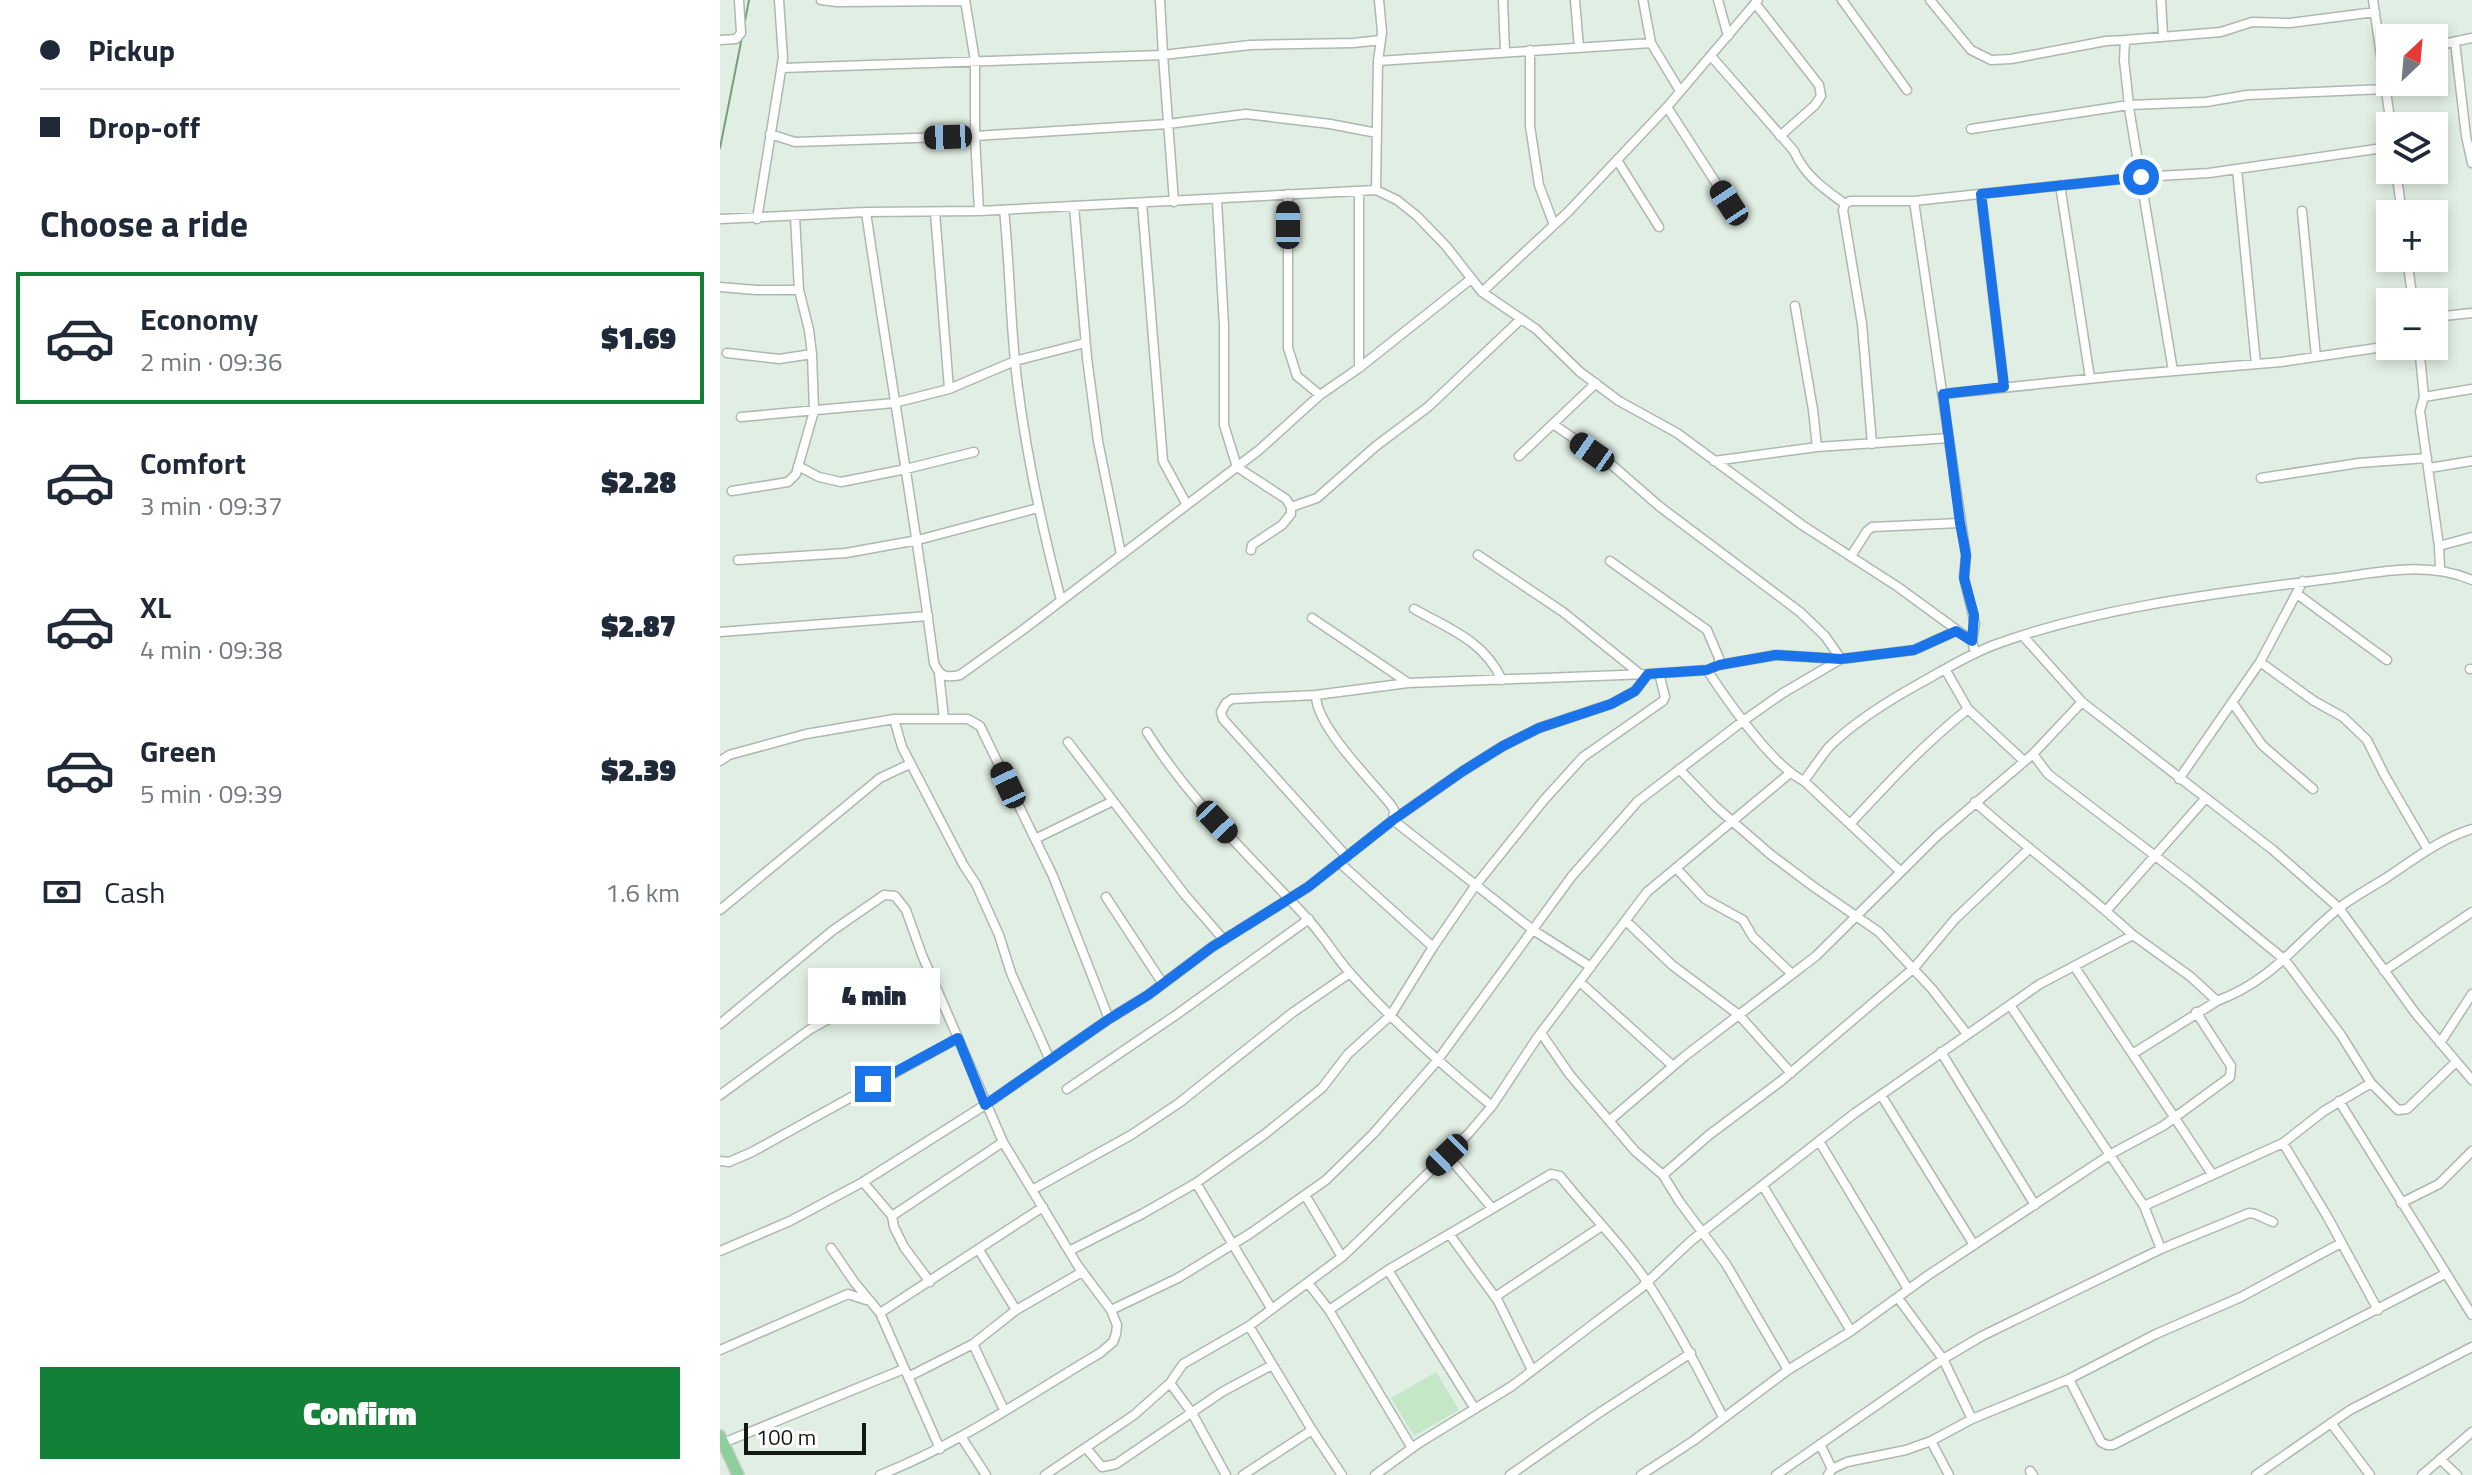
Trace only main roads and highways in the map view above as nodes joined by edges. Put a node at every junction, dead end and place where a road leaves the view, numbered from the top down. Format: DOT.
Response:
graph roads {
  1 [pos="722,1439"];
  2 [pos="738,1475"];
  1 -- 2 [label="main road"];
}
